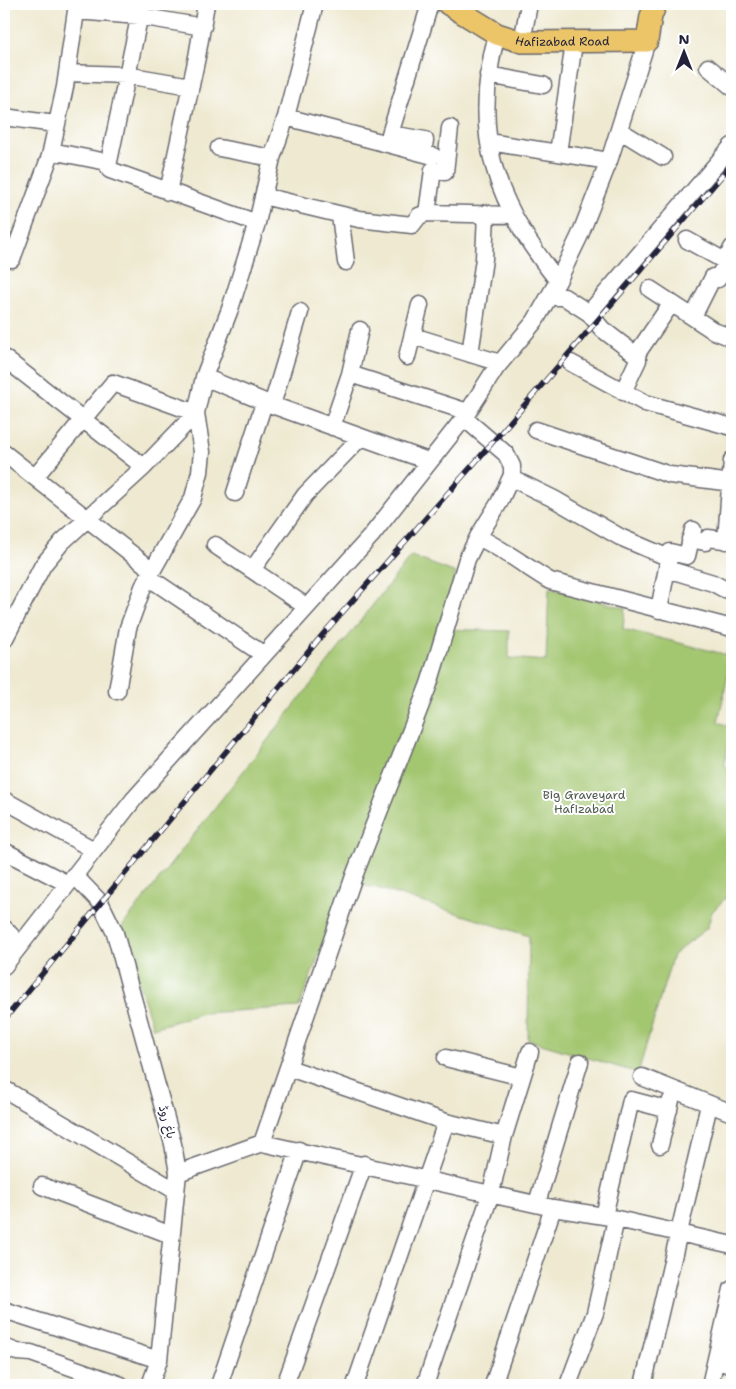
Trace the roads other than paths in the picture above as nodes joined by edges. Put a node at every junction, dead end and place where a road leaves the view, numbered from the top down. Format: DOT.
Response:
graph roads {
  1 [pos="206,4"];
  2 [pos="315,4"];
  3 [pos="430,4"];
  4 [pos="448,4"];
  5 [pos="529,4"];
  6 [pos="656,4"];
  7 [pos="76,7"];
  8 [pos="140,10"];
  9 [pos="203,28"];
  10 [pos="498,34"];
  11 [pos="522,42"];
  12 [pos="647,42"];
  13 [pos="574,43"];
  14 [pos="708,67"];
  15 [pos="66,73"];
  16 [pos="488,75"];
  17 [pos="126,76"];
  18 [pos="543,85"];
  19 [pos="191,86"];
  20 [pos="732,88"];
  21 [pos="4,117"];
  22 [pos="286,117"];
  23 [pos="55,124"];
  24 [pos="450,128"];
  25 [pos="619,130"];
  26 [pos="489,142"];
  27 [pos="732,146"];
  28 [pos="219,148"];
  29 [pos="51,150"];
  30 [pos="423,153"];
  31 [pos="558,153"];
  32 [pos="662,157"];
  33 [pos="272,158"];
  34 [pos="446,158"];
  35 [pos="609,161"];
  36 [pos="108,166"];
  37 [pos="168,192"];
  38 [pos="264,196"];
  39 [pos="427,213"];
  40 [pos="486,213"];
  41 [pos="340,215"];
  42 [pos="512,215"];
  43 [pos="257,223"];
  44 [pos="688,240"];
  45 [pos="4,257"];
  46 [pos="730,258"];
  47 [pos="346,262"];
  48 [pos="558,282"];
  49 [pos="650,289"];
  50 [pos="548,297"];
  51 [pos="671,304"];
  52 [pos="420,306"];
  53 [pos="300,312"];
  54 [pos="589,313"];
  55 [pos="693,318"];
  56 [pos="360,330"];
  57 [pos="414,336"];
  58 [pos="732,338"];
  59 [pos="470,354"];
  60 [pos="636,355"];
  61 [pos="407,357"];
  62 [pos="4,358"];
  63 [pos="571,363"];
  64 [pos="500,364"];
  65 [pos="350,374"];
  66 [pos="204,377"];
  67 [pos="623,392"];
  68 [pos="268,404"];
  69 [pos="196,413"];
  70 [pos="466,415"];
  71 [pos="81,419"];
  72 [pos="332,427"];
  73 [pos="732,427"];
  74 [pos="536,430"];
  75 [pos="362,437"];
  76 [pos="4,453"];
  77 [pos="732,460"];
  78 [pos="428,461"];
  79 [pos="144,467"];
  80 [pos="35,477"];
  81 [pos="511,478"];
  82 [pos="731,483"];
  83 [pos="234,493"];
  84 [pos="88,517"];
  85 [pos="478,537"];
  86 [pos="729,541"];
  87 [pos="215,545"];
  88 [pos="668,564"];
  89 [pos="252,570"];
  90 [pos="150,574"];
  91 [pos="732,590"];
  92 [pos="307,606"];
  93 [pos="659,610"];
  94 [pos="8,622"];
  95 [pos="732,628"];
  96 [pos="4,640"];
  97 [pos="264,655"];
  98 [pos="117,690"];
  99 [pos="4,800"];
  100 [pos="94,850"];
  101 [pos="4,851"];
  102 [pos="71,879"];
  103 [pos="4,928"];
  104 [pos="20,945"];
  105 [pos="4,966"];
  106 [pos="530,1052"];
  107 [pos="446,1058"];
  108 [pos="580,1062"];
  109 [pos="289,1068"];
  110 [pos="522,1077"];
  111 [pos="642,1077"];
  112 [pos="4,1089"];
  113 [pos="673,1090"];
  114 [pos="709,1105"];
  115 [pos="669,1110"];
  116 [pos="732,1113"];
  117 [pos="446,1122"];
  118 [pos="504,1136"];
  119 [pos="262,1143"];
  120 [pos="660,1144"];
  121 [pos="299,1150"];
  122 [pos="364,1164"];
  123 [pos="178,1173"];
  124 [pos="428,1178"];
  125 [pos="42,1186"];
  126 [pos="176,1191"];
  127 [pos="491,1193"];
  128 [pos="537,1203"];
  129 [pos="553,1208"];
  130 [pos="610,1218"];
  131 [pos="678,1233"];
  132 [pos="172,1235"];
  133 [pos="732,1245"];
  134 [pos="731,1299"];
  135 [pos="4,1310"];
  136 [pos="4,1347"];
  137 [pos="159,1360"];
  138 [pos="716,1360"];
  139 [pos="732,1366"];
  140 [pos="121,1385"];
  141 [pos="150,1385"];
  142 [pos="219,1385"];
  143 [pos="285,1385"];
  144 [pos="355,1385"];
  145 [pos="425,1385"];
  146 [pos="493,1385"];
  147 [pos="568,1385"];
  148 [pos="643,1385"];
  149 [pos="710,1385"];
  1 -- 9 [label="street"];
  2 -- 22 [label="street"];
  3 -- 30 [label="street"];
  4 -- 10 [label="main road, Hafizabad Road"];
  5 -- 11 [label="street"];
  6 -- 12 [label="main road"];
  7 -- 8 [label="street"];
  7 -- 15 [label="street"];
  8 -- 9 [label="street"];
  8 -- 17 [label="street"];
  9 -- 19 [label="street"];
  10 -- 11 [label="main road, Hafizabad Road"];
  10 -- 16 [label="street"];
  11 -- 13 [label="main road, Hafizabad Road"];
  12 -- 13 [label="main road, Hafizabad Road"];
  12 -- 25 [label="street"];
  13 -- 31 [label="street"];
  14 -- 20 [label="street"];
  15 -- 17 [label="street"];
  15 -- 23 [label="street"];
  16 -- 18 [label="street"];
  16 -- 26 [label="street"];
  17 -- 19 [label="street"];
  17 -- 36 [label="street"];
  19 -- 37 [label="street"];
  21 -- 23 [label="street"];
  22 -- 30 [label="street"];
  22 -- 33 [label="street"];
  23 -- 29 [label="street"];
  24 -- 34 [label="street"];
  25 -- 32 [label="street"];
  25 -- 35 [label="street"];
  26 -- 31 [label="street"];
  26 -- 42 [label="street"];
  27 -- 54 [label="street"];
  28 -- 33 [label="street"];
  29 -- 36 [label="street"];
  29 -- 45 [label="street"];
  30 -- 34 [label="street"];
  31 -- 35 [label="street"];
  33 -- 38 [label="street"];
  34 -- 39 [label="street"];
  35 -- 48 [label="street"];
  36 -- 37 [label="street"];
  37 -- 43 [label="street"];
  38 -- 41 [label="street"];
  38 -- 43 [label="street"];
  39 -- 40 [label="street"];
  39 -- 41 [label="street"];
  40 -- 42 [label="street"];
  40 -- 59 [label="street"];
  41 -- 47 [label="street"];
  42 -- 48 [label="street"];
  43 -- 66 [label="street"];
  44 -- 46 [label="street"];
  46 -- 55 [label="street"];
  48 -- 50 [label="street"];
  49 -- 51 [label="street"];
  50 -- 54 [label="street"];
  50 -- 64 [label="street"];
  51 -- 55 [label="street"];
  51 -- 60 [label="street"];
  52 -- 57 [label="street"];
  53 -- 68 [label="street"];
  54 -- 60 [label="street"];
  55 -- 58 [label="street"];
  56 -- 65 [label="street"];
  57 -- 59 [label="street"];
  57 -- 61 [label="street"];
  59 -- 64 [label="street"];
  60 -- 67 [label="street"];
  62 -- 71 [label="street"];
  63 -- 67 [label="street"];
  64 -- 70 [label="street"];
  65 -- 70 [label="street"];
  65 -- 72 [label="street"];
  66 -- 68 [label="street"];
  66 -- 69 [label="street"];
  67 -- 73 [label="street"];
  68 -- 72 [label="street"];
  68 -- 83 [label="street"];
  69 -- 71 [label="street"];
  69 -- 79 [label="street"];
  69 -- 90 [label="street"];
  70 -- 78 [label="street"];
  70 -- 81 [label="street"];
  71 -- 79 [label="street"];
  71 -- 80 [label="street"];
  72 -- 75 [label="street"];
  74 -- 82 [label="street"];
  75 -- 78 [label="street"];
  75 -- 89 [label="street"];
  76 -- 80 [label="street"];
  77 -- 82 [label="street"];
  78 -- 92 [label="street"];
  79 -- 84 [label="street"];
  80 -- 84 [label="street"];
  81 -- 85 [label="street"];
  81 -- 88 [label="street"];
  82 -- 86 [label="street"];
  84 -- 90 [label="street"];
  84 -- 94 [label="street"];
  85 -- 93 [label="street"];
  85 -- 109 [label="street"];
  86 -- 88 [label="street"];
  87 -- 89 [label="street"];
  88 -- 91 [label="street"];
  88 -- 93 [label="street"];
  89 -- 92 [label="street"];
  90 -- 97 [label="street"];
  90 -- 98 [label="street"];
  92 -- 97 [label="street"];
  93 -- 95 [label="street"];
  94 -- 96 [label="street"];
  97 -- 100 [label="street"];
  99 -- 100 [label="street"];
  100 -- 102 [label="street"];
  101 -- 102 [label="street, باغ روڈ"];
  102 -- 104 [label="street"];
  102 -- 123 [label="street, باغ روڈ"];
  103 -- 104 [label="street"];
  104 -- 105 [label="street"];
  106 -- 110 [label="street"];
  107 -- 110 [label="street"];
  108 -- 128 [label="street"];
  109 -- 117 [label="street"];
  109 -- 119 [label="street"];
  110 -- 118 [label="street"];
  111 -- 113 [label="street"];
  112 -- 126 [label="street"];
  113 -- 114 [label="street"];
  113 -- 115 [label="street"];
  114 -- 116 [label="street"];
  114 -- 131 [label="street"];
  115 -- 120 [label="street"];
  115 -- 130 [label="street"];
  117 -- 118 [label="street"];
  117 -- 124 [label="street"];
  118 -- 127 [label="street"];
  119 -- 121 [label="street"];
  119 -- 123 [label="street"];
  121 -- 122 [label="street"];
  121 -- 142 [label="street"];
  122 -- 124 [label="street"];
  122 -- 143 [label="street"];
  123 -- 126 [label="street, باغ روڈ"];
  124 -- 127 [label="street"];
  124 -- 144 [label="street"];
  125 -- 132 [label="street"];
  126 -- 132 [label="street, باغ روڈ"];
  127 -- 128 [label="street"];
  127 -- 145 [label="street"];
  128 -- 129 [label="street"];
  129 -- 130 [label="street"];
  129 -- 146 [label="street"];
  130 -- 131 [label="street"];
  130 -- 147 [label="street"];
  131 -- 133 [label="street"];
  131 -- 148 [label="street"];
  132 -- 137 [label="street, باغ روڈ"];
  134 -- 138 [label="street"];
  135 -- 137 [label="street"];
  136 -- 140 [label="street"];
  137 -- 141 [label="street, باغ روڈ"];
  138 -- 139 [label="street"];
  138 -- 149 [label="street"];
}
